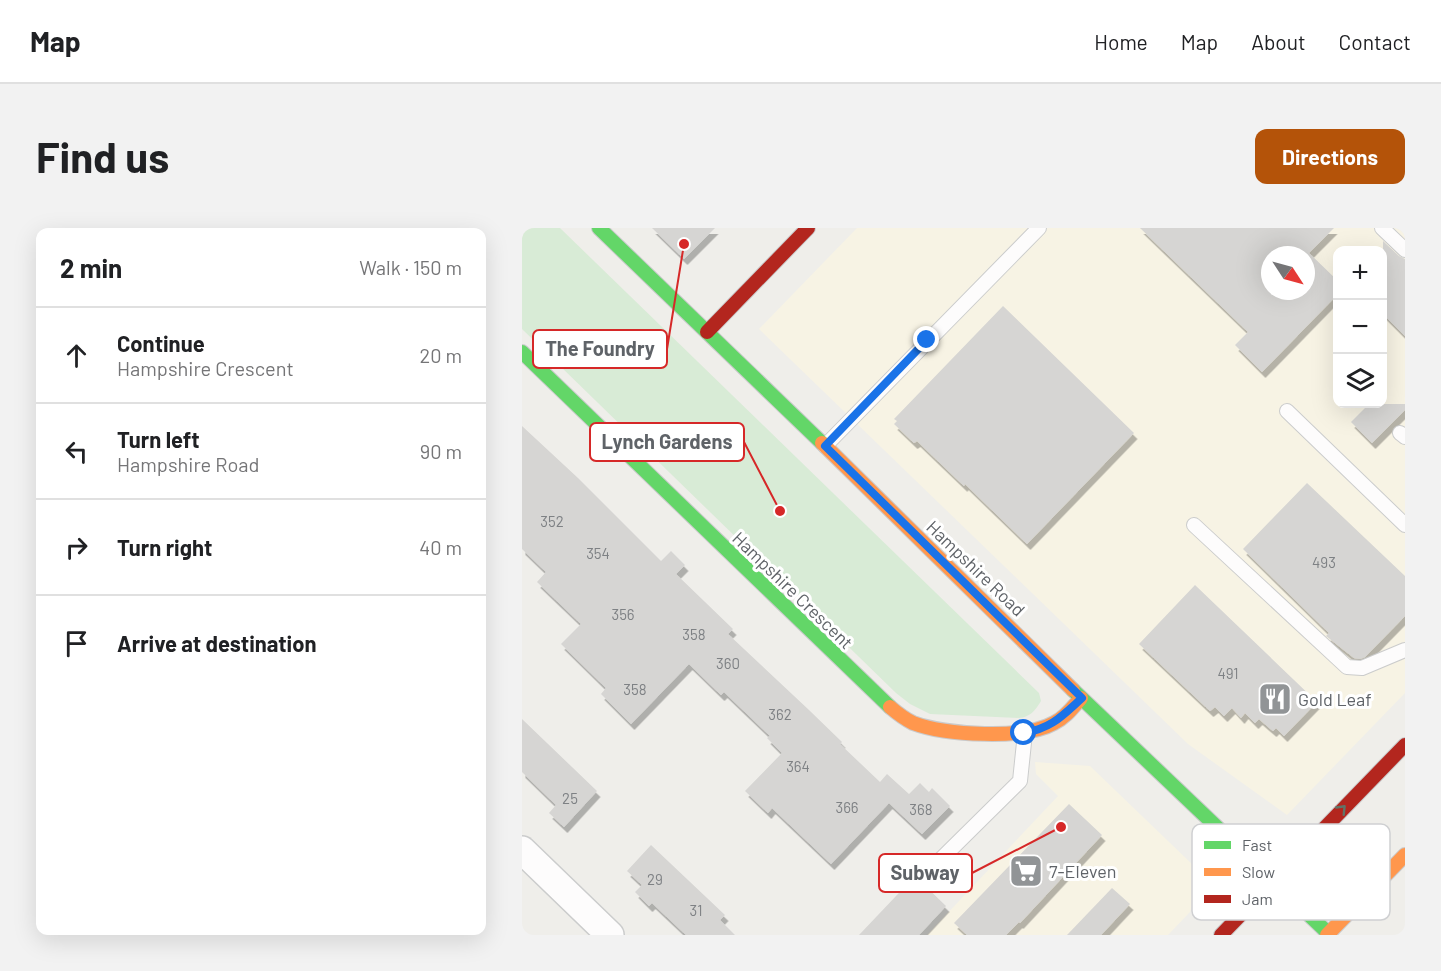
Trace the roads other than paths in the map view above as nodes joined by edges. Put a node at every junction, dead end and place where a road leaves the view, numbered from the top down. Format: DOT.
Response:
graph roads {
  1 [pos="599,228"];
  2 [pos="808,228"];
  3 [pos="1039,228"];
  4 [pos="1382,228"];
  5 [pos="1405,250"];
  6 [pos="707,332"];
  7 [pos="522,352"];
  8 [pos="1287,411"];
  9 [pos="825,446"];
  10 [pos="1194,525"];
  11 [pos="1405,525"];
  12 [pos="1405,650"];
  13 [pos="1082,698"];
  14 [pos="1024,733"];
  15 [pos="1405,746"];
  16 [pos="1213,824"];
  17 [pos="1328,824"];
  18 [pos="522,850"];
  19 [pos="1405,855"];
  20 [pos="935,864"];
  21 [pos="1390,870"];
  22 [pos="1235,920"];
  23 [pos="1313,920"];
  24 [pos="1342,920"];
  25 [pos="1328,934"];
  26 [pos="610,935"];
  27 [pos="1221,935"];
  1 -- 6 [label="main road, Hampshire Road"];
  2 -- 6 [label="main road"];
  3 -- 9 [label="lane"];
  4 -- 5 [label="lane"];
  6 -- 9 [label="main road, Hampshire Road"];
  7 -- 14 [label="main road, Hampshire Crescent"];
  8 -- 11 [label="lane"];
  9 -- 13 [label="main road, Hampshire Road"];
  10 -- 12 [label="lane"];
  13 -- 14 [label="main road, Hampshire Crescent"];
  13 -- 16 [label="main road, Hampshire Road"];
  14 -- 20 [label="lane"];
  17 -- 15 [label="main road, one-way"];
  18 -- 26 [label="street"];
  19 -- 21 [label="main road"];
  22 -- 27 [label="main road"];
  23 -- 25 [label="main road, Hampshire Road"];
  24 -- 25 [label="main road"];
}
